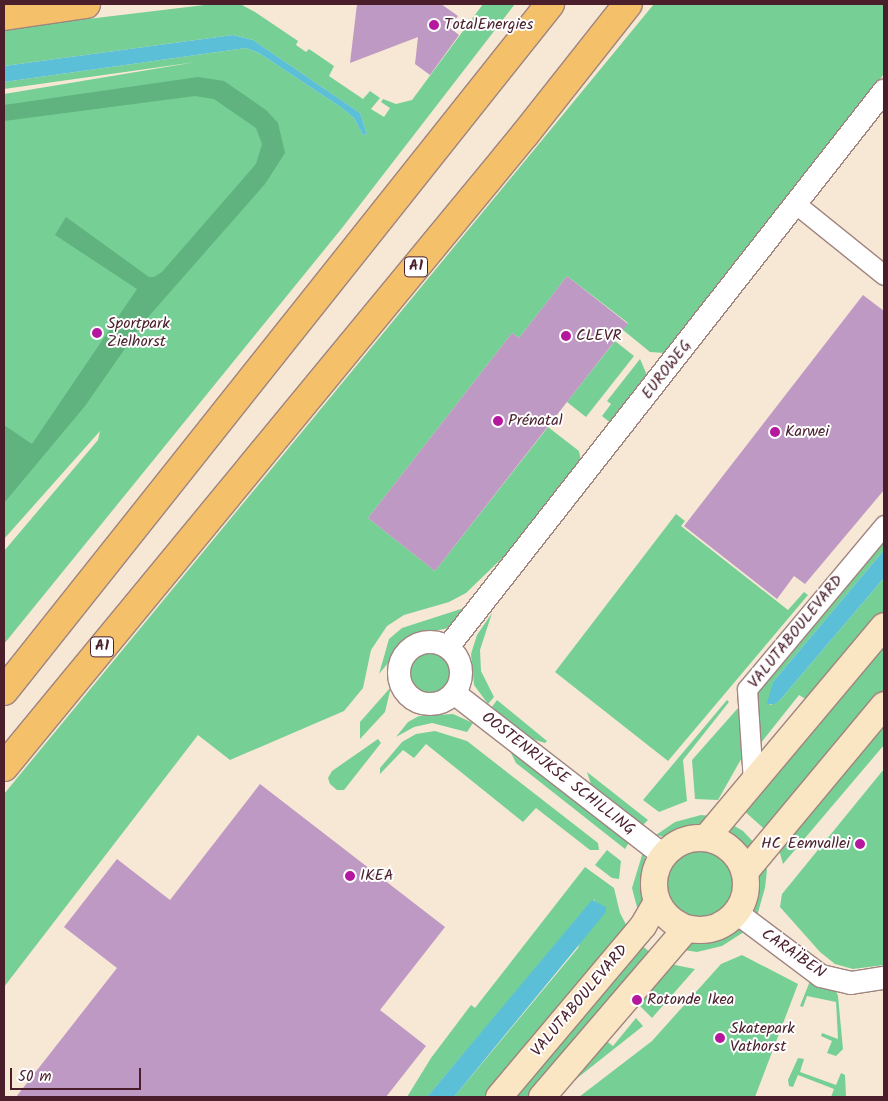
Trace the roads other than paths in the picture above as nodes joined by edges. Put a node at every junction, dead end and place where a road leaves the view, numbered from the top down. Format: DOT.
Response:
graph roads {
  1 [pos="86,4"];
  2 [pos="550,4"];
  3 [pos="628,4"];
  4 [pos="4,16"];
  5 [pos="884,91"];
  6 [pos="796,204"];
  7 [pos="884,274"];
  8 [pos="884,525"];
  9 [pos="884,626"];
  10 [pos="448,647"];
  11 [pos="4,691"];
  12 [pos="454,693"];
  13 [pos="884,705"];
  14 [pos="4,767"];
  15 [pos="753,782"];
  16 [pos="706,837"];
  17 [pos="663,855"];
  18 [pos="745,872"];
  19 [pos="657,902"];
  20 [pos="737,913"];
  21 [pos="686,929"];
  22 [pos="884,978"];
  23 [pos="498,1097"];
  24 [pos="542,1097"];
  1 -- 4 [label="main road"];
  2 -- 11 [label="main road"];
  3 -- 14 [label="main road, A1"];
  5 -- 6 [label="street, EUROWEG"];
  6 -- 7 [label="street"];
  6 -- 10 [label="street, EUROWEG"];
  8 -- 15 [label="street, VALUTABOULEVARD"];
  9 -- 15 [label="main road"];
  10 -- 12 [label="street"];
  10 -- 12 [label="street"];
  12 -- 17 [label="street, OOSTENRIJKSE SCHILLING"];
  13 -- 18 [label="main road"];
  15 -- 16 [label="main road"];
  16 -- 17 [label="main road"];
  16 -- 18 [label="main road"];
  17 -- 19 [label="main road"];
  18 -- 20 [label="main road"];
  19 -- 21 [label="main road"];
  19 -- 23 [label="main road, VALUTABOULEVARD"];
  20 -- 21 [label="main road"];
  20 -- 22 [label="street, CARAÏBEN"];
  21 -- 24 [label="main road, VALUTABOULEVARD"];
}
